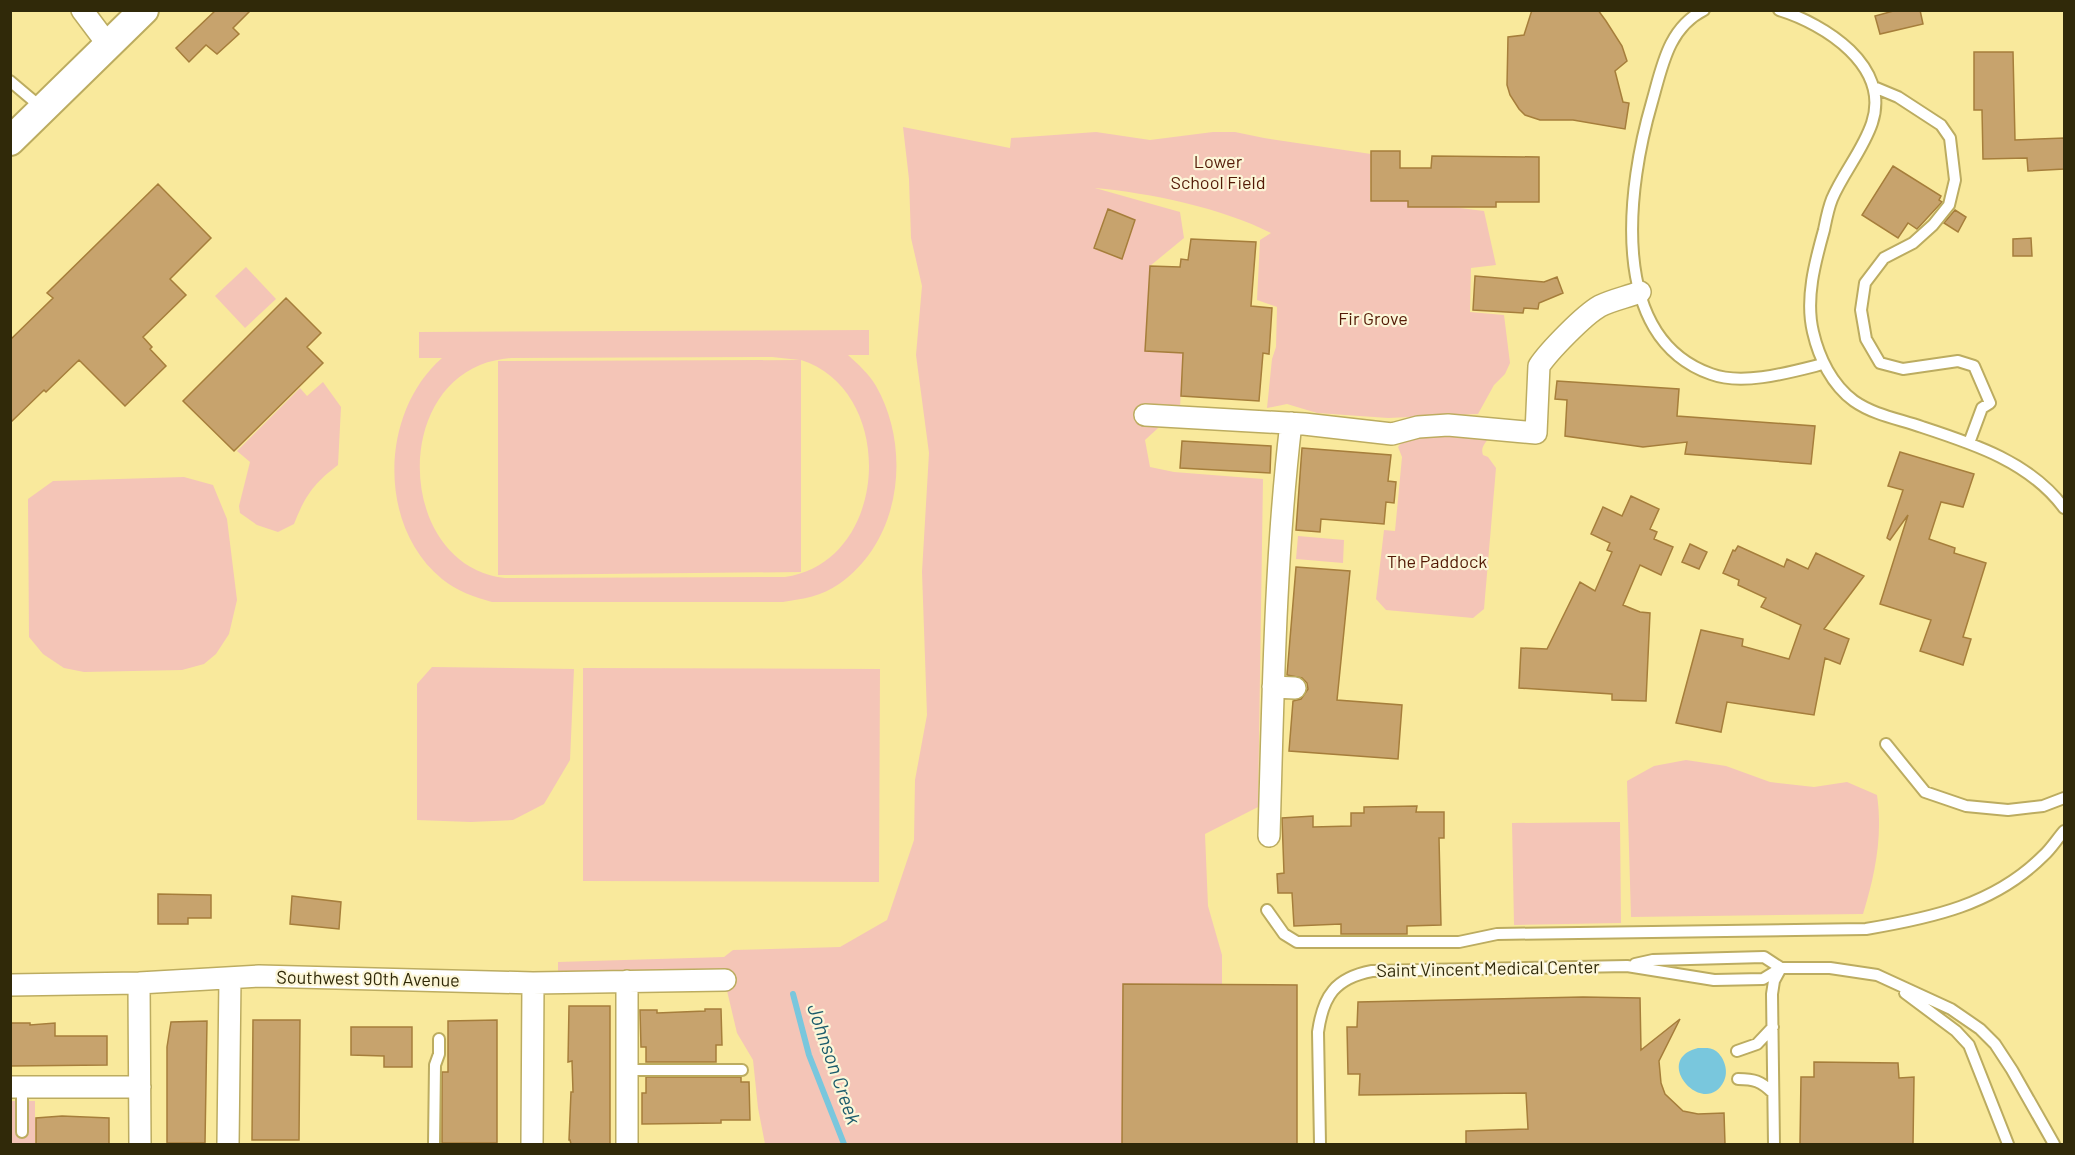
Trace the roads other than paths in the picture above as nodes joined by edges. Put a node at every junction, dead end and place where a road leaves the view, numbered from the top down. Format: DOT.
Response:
graph roads {
  1 [pos="82,10"];
  2 [pos="144,10"];
  3 [pos="1779,10"];
  4 [pos="1702,11"];
  5 [pos="109,45"];
  6 [pos="10,81"];
  7 [pos="1874,87"];
  8 [pos="43,108"];
  9 [pos="10,141"];
  10 [pos="1640,292"];
  11 [pos="1823,364"];
  12 [pos="1145,415"];
  13 [pos="1291,423"];
  14 [pos="1969,443"];
  15 [pos="2064,508"];
  16 [pos="1273,687"];
  17 [pos="1295,688"];
  18 [pos="1886,744"];
  19 [pos="2064,798"];
  20 [pos="2064,831"];
  21 [pos="1269,836"];
  22 [pos="1267,910"];
  23 [pos="1627,966"];
  24 [pos="1781,968"];
  25 [pos="230,978"];
  26 [pos="725,980"];
  27 [pos="627,981"];
  28 [pos="139,982"];
  29 [pos="533,983"];
  30 [pos="10,985"];
  31 [pos="1914,995"];
  32 [pos="1773,1027"];
  33 [pos="439,1039"];
  34 [pos="1737,1051"];
  35 [pos="627,1070"];
  36 [pos="742,1070"];
  37 [pos="1738,1079"];
  38 [pos="16,1087"];
  39 [pos="140,1087"];
  40 [pos="1773,1093"];
  41 [pos="22,1132"];
  42 [pos="140,1144"];
  43 [pos="228,1144"];
  44 [pos="434,1144"];
  45 [pos="532,1144"];
  46 [pos="627,1144"];
  47 [pos="1320,1144"];
  48 [pos="1774,1144"];
  49 [pos="2008,1144"];
  50 [pos="2054,1144"];
  1 -- 5 [label="street"];
  2 -- 5 [label="street"];
  3 -- 7 [label="lane"];
  4 -- 10 [label="lane"];
  5 -- 8 [label="street"];
  6 -- 8 [label="lane"];
  7 -- 11 [label="lane"];
  7 -- 14 [label="lane"];
  8 -- 9 [label="street"];
  10 -- 11 [label="lane"];
  10 -- 13 [label="street"];
  11 -- 14 [label="lane"];
  12 -- 13 [label="street"];
  13 -- 16 [label="street"];
  14 -- 15 [label="lane"];
  16 -- 17 [label="street"];
  16 -- 21 [label="street"];
  18 -- 19 [label="lane"];
  20 -- 22 [label="lane"];
  23 -- 24 [label="lane, Saint Vincent Medical Center"];
  23 -- 24 [label="lane, Saint Vincent Medical Center"];
  23 -- 47 [label="lane, Saint Vincent Medical Center"];
  24 -- 31 [label="lane, Saint Vincent Medical Center"];
  24 -- 32 [label="lane"];
  25 -- 28 [label="street, Southwest 90th Avenue"];
  25 -- 29 [label="street, Southwest 90th Avenue"];
  25 -- 43 [label="street"];
  26 -- 27 [label="street, Southwest 90th Avenue"];
  27 -- 29 [label="street, Southwest 90th Avenue"];
  27 -- 35 [label="street"];
  28 -- 30 [label="street, Southwest 90th Avenue"];
  28 -- 39 [label="street"];
  29 -- 45 [label="street"];
  31 -- 49 [label="lane, Saint Vincent Medical Center"];
  31 -- 50 [label="lane, Saint Vincent Medical Center"];
  32 -- 34 [label="lane"];
  32 -- 40 [label="lane"];
  33 -- 44 [label="lane"];
  35 -- 36 [label="lane"];
  35 -- 46 [label="street"];
  37 -- 40 [label="lane"];
  38 -- 39 [label="street"];
  38 -- 41 [label="lane"];
  39 -- 42 [label="street"];
  40 -- 48 [label="lane"];
}
